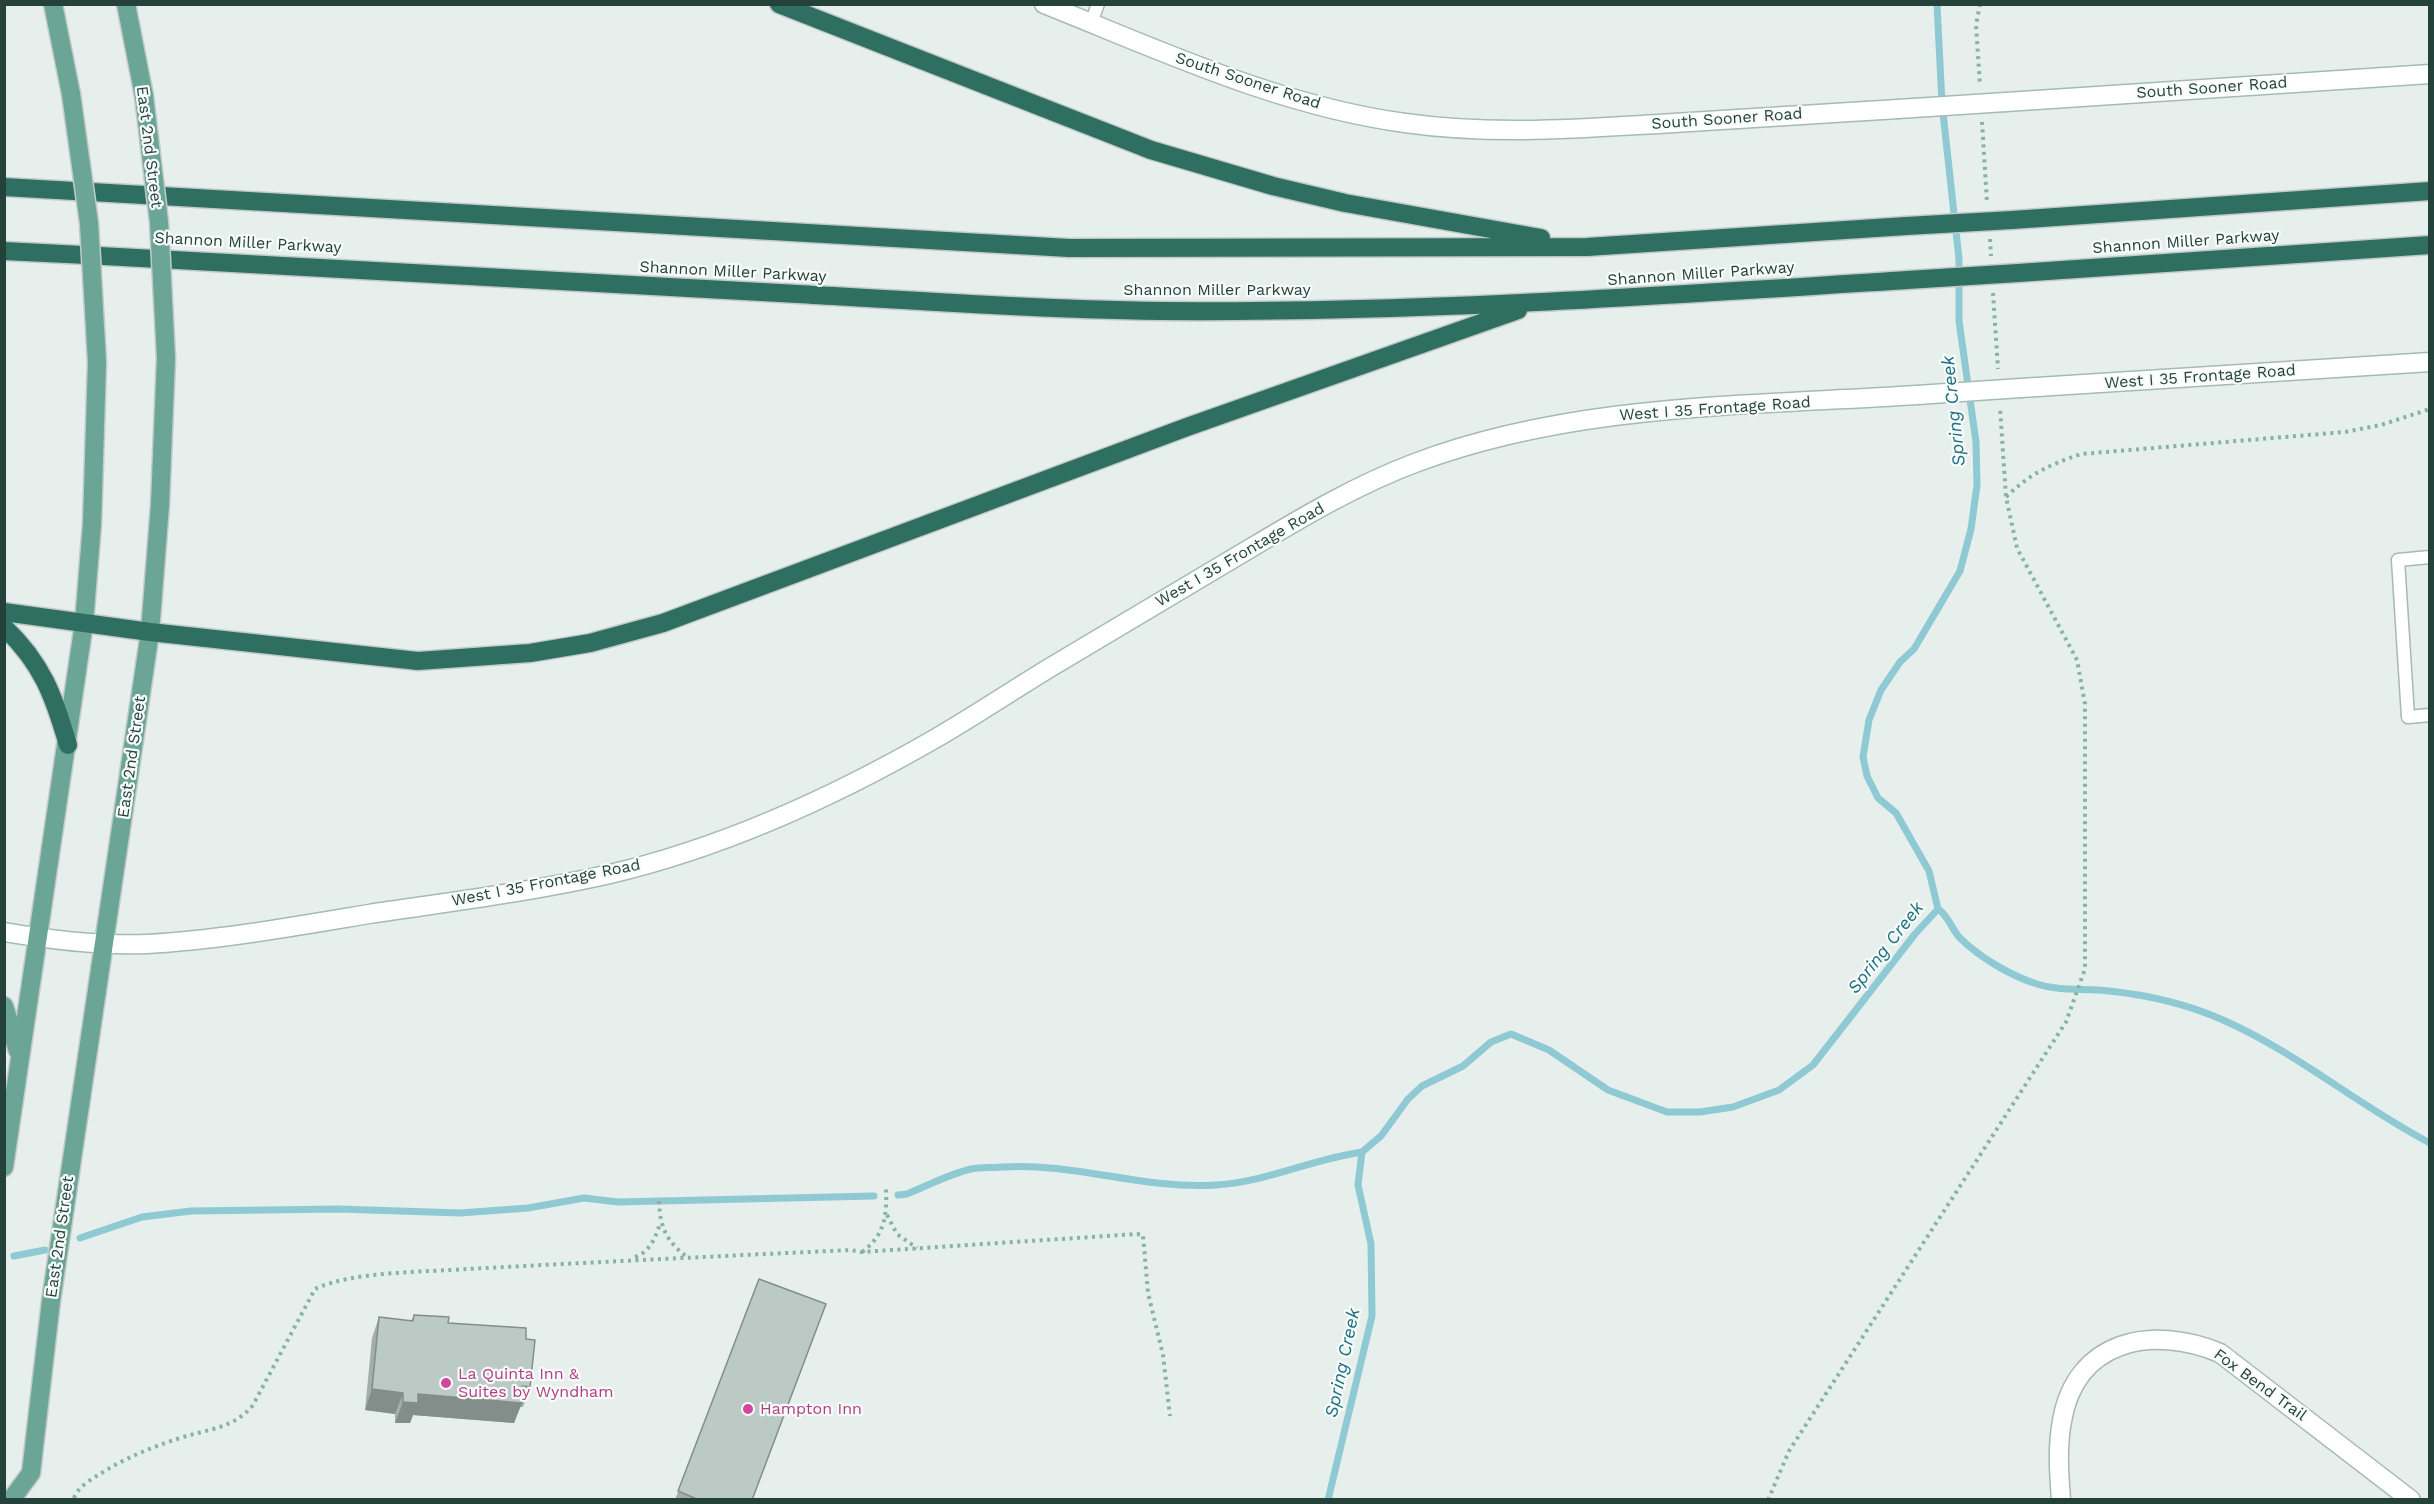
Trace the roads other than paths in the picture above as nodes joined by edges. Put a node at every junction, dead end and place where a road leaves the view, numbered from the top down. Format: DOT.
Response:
graph roads {
  1 [pos="53,4"];
  2 [pos="126,4"];
  3 [pos="778,4"];
  4 [pos="1044,4"];
  5 [pos="1098,4"];
  6 [pos="1091,23"];
  7 [pos="2430,74"];
  8 [pos="4,187"];
  9 [pos="2430,191"];
  10 [pos="2430,245"];
  11 [pos="1587,247"];
  12 [pos="4,251"];
  13 [pos="1533,305"];
  14 [pos="2430,362"];
  15 [pos="2430,557"];
  16 [pos="4,612"];
  17 [pos="84,623"];
  18 [pos="4,627"];
  19 [pos="150,632"];
  20 [pos="2430,715"];
  21 [pos="68,745"];
  22 [pos="4,932"];
  23 [pos="37,938"];
  24 [pos="104,943"];
  25 [pos="4,1006"];
  26 [pos="20,1059"];
  27 [pos="4,1167"];
  28 [pos="11,1500"];
  29 [pos="2061,1500"];
  30 [pos="2412,1500"];
  1 -- 17 [label="main road, bridge"];
  2 -- 19 [label="main road, East 2nd Street, bridge"];
  3 -- 11 [label="highway"];
  4 -- 6 [label="street, South Sooner Road"];
  5 -- 6 [label="lane"];
  6 -- 7 [label="street, South Sooner Road, bridge"];
  8 -- 11 [label="highway, Shannon Miller Parkway"];
  9 -- 11 [label="highway, Shannon Miller Parkway, bridge"];
  10 -- 13 [label="highway, Shannon Miller Parkway, bridge"];
  12 -- 13 [label="highway, Shannon Miller Parkway"];
  13 -- 19 [label="highway"];
  14 -- 24 [label="street, West I 35 Frontage Road, bridge"];
  15 -- 20 [label="lane"];
  16 -- 17 [label="highway"];
  17 -- 19 [label="highway"];
  17 -- 21 [label="main road"];
  18 -- 21 [label="highway"];
  19 -- 24 [label="main road, East 2nd Street"];
  21 -- 23 [label="main road"];
  22 -- 23 [label="street"];
  23 -- 24 [label="street, West I 35 Frontage Road"];
  23 -- 26 [label="main road"];
  24 -- 28 [label="main road, East 2nd Street"];
  25 -- 26 [label="main road"];
  26 -- 27 [label="main road"];
  29 -- 30 [label="street, Fox Bend Trail"];
}
